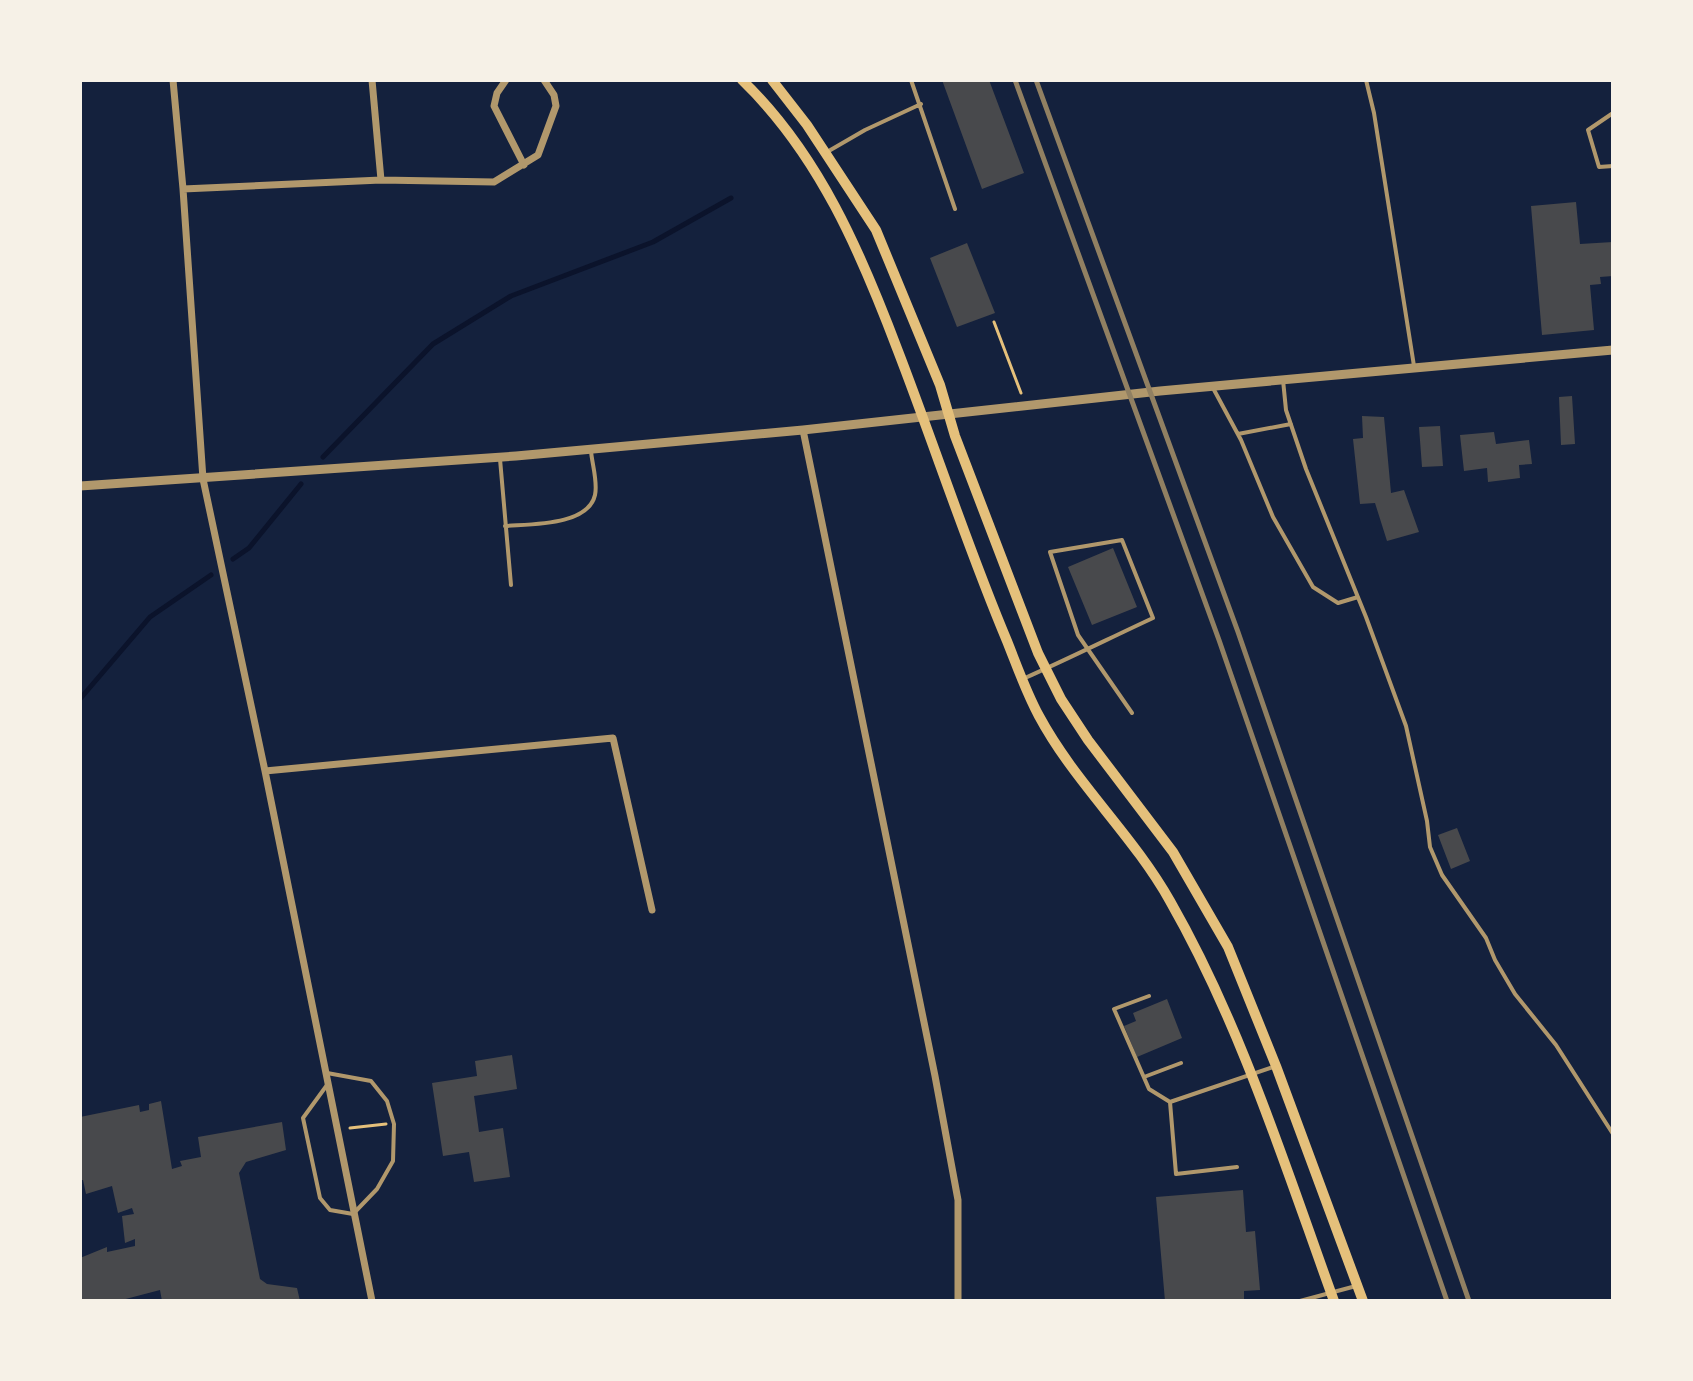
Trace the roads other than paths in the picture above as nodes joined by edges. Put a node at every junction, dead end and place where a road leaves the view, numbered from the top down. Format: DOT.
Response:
graph roads {
  1 [pos="173,80"];
  2 [pos="372,80"];
  3 [pos="506,80"];
  4 [pos="544,80"];
  5 [pos="742,80"];
  6 [pos="772,80"];
  7 [pos="911,80"];
  8 [pos="1366,80"];
  9 [pos="921,104"];
  10 [pos="1613,113"];
  11 [pos="826,153"];
  12 [pos="524,165"];
  13 [pos="1613,166"];
  14 [pos="381,180"];
  15 [pos="183,189"];
  16 [pos="955,209"];
  17 [pos="1613,350"];
  18 [pos="1415,368"];
  19 [pos="1283,380"];
  20 [pos="1212,387"];
  21 [pos="948,413"];
  22 [pos="923,415"];
  23 [pos="1291,424"];
  24 [pos="803,430"];
  25 [pos="1238,435"];
  26 [pos="590,449"];
  27 [pos="500,457"];
  28 [pos="203,479"];
  29 [pos="80,486"];
  30 [pos="505,526"];
  31 [pos="511,585"];
  32 [pos="1358,597"];
  33 [pos="1086,650"];
  34 [pos="1046,669"];
  35 [pos="1023,679"];
  36 [pos="1132,713"];
  37 [pos="265,771"];
  38 [pos="652,910"];
  39 [pos="1149,996"];
  40 [pos="1181,1063"];
  41 [pos="1276,1066"];
  42 [pos="325,1073"];
  43 [pos="1250,1075"];
  44 [pos="1144,1077"];
  45 [pos="327,1084"];
  46 [pos="1170,1102"];
  47 [pos="1613,1134"];
  48 [pos="1237,1167"];
  49 [pos="353,1214"];
  50 [pos="1358,1286"];
  51 [pos="1332,1297"];
  52 [pos="1307,1299"];
  53 [pos="372,1301"];
  54 [pos="958,1301"];
  55 [pos="1300,1301"];
  56 [pos="1363,1301"];
  1 -- 15 [label="street"];
  2 -- 14 [label="street"];
  3 -- 12 [label="street"];
  4 -- 12 [label="street"];
  5 -- 22 [label="main road"];
  6 -- 11 [label="main road"];
  7 -- 9 [label="lane"];
  8 -- 18 [label="lane"];
  9 -- 11 [label="lane"];
  9 -- 16 [label="lane"];
  10 -- 13 [label="lane"];
  11 -- 21 [label="main road"];
  12 -- 14 [label="street"];
  14 -- 15 [label="street"];
  15 -- 28 [label="street"];
  17 -- 18 [label="street"];
  18 -- 19 [label="street"];
  19 -- 20 [label="street"];
  19 -- 23 [label="lane"];
  20 -- 21 [label="street"];
  20 -- 25 [label="lane"];
  21 -- 22 [label="street"];
  21 -- 34 [label="main road"];
  22 -- 24 [label="street"];
  22 -- 35 [label="main road"];
  23 -- 25 [label="lane"];
  23 -- 32 [label="lane"];
  24 -- 26 [label="street"];
  24 -- 54 [label="street"];
  25 -- 32 [label="lane"];
  26 -- 27 [label="street"];
  26 -- 30 [label="lane"];
  27 -- 28 [label="street"];
  27 -- 30 [label="lane"];
  28 -- 29 [label="street"];
  28 -- 37 [label="street"];
  30 -- 31 [label="lane"];
  32 -- 47 [label="lane"];
  33 -- 33 [label="lane"];
  33 -- 34 [label="lane"];
  33 -- 36 [label="lane"];
  34 -- 35 [label="lane"];
  34 -- 41 [label="main road"];
  35 -- 43 [label="main road"];
  37 -- 38 [label="street"];
  37 -- 42 [label="street"];
  39 -- 44 [label="lane"];
  40 -- 44 [label="lane"];
  41 -- 43 [label="lane"];
  41 -- 50 [label="main road"];
  42 -- 45 [label="street"];
  42 -- 49 [label="lane"];
  43 -- 46 [label="lane"];
  43 -- 51 [label="main road"];
  44 -- 46 [label="lane"];
  45 -- 49 [label="street"];
  45 -- 49 [label="lane"];
  46 -- 48 [label="lane"];
  49 -- 53 [label="street"];
  50 -- 51 [label="lane"];
  50 -- 56 [label="main road"];
  51 -- 52 [label="lane"];
  52 -- 55 [label="lane"];
}
